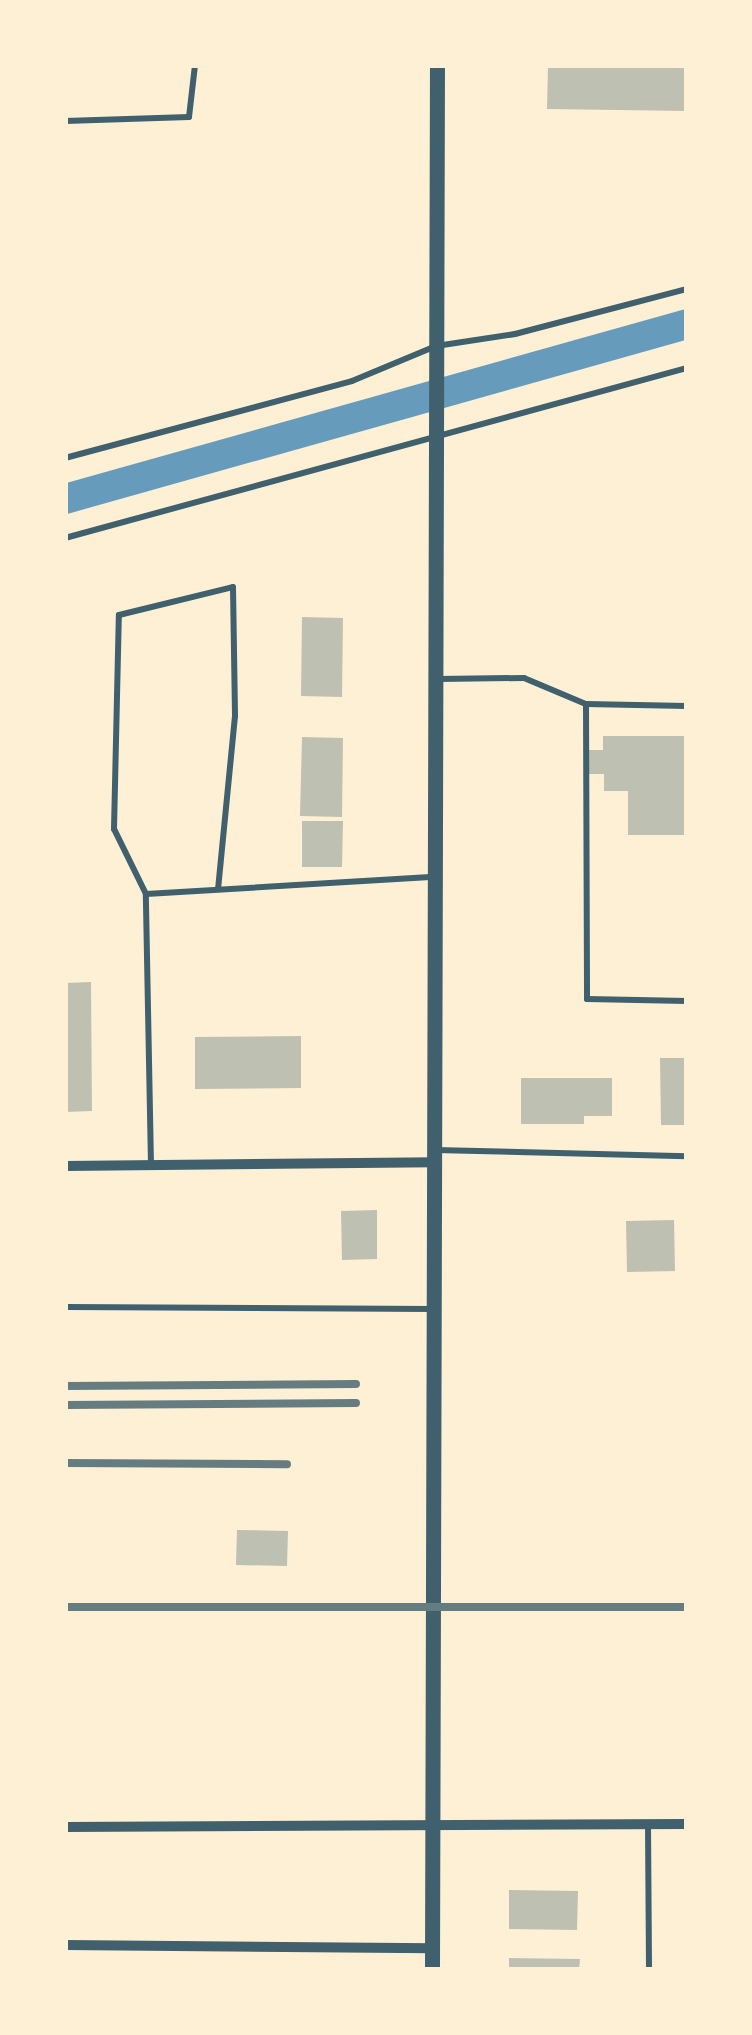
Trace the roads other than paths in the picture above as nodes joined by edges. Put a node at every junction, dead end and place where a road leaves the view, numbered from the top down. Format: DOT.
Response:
graph roads {
  1 [pos="195,65"];
  2 [pos="436,65"];
  3 [pos="65,121"];
  4 [pos="687,289"];
  5 [pos="436,353"];
  6 [pos="687,368"];
  7 [pos="436,425"];
  8 [pos="65,458"];
  9 [pos="65,538"];
  10 [pos="436,679"];
  11 [pos="586,704"];
  12 [pos="687,706"];
  13 [pos="435,877"];
  14 [pos="218,889"];
  15 [pos="146,894"];
  16 [pos="687,1001"];
  17 [pos="435,1156"];
  18 [pos="687,1156"];
  19 [pos="151,1165"];
  20 [pos="65,1166"];
  21 [pos="65,1307"];
  22 [pos="434,1309"];
  23 [pos="648,1824"];
  24 [pos="687,1824"];
  25 [pos="432,1825"];
  26 [pos="65,1827"];
  27 [pos="65,1945"];
  28 [pos="433,1948"];
  29 [pos="432,1970"];
  30 [pos="649,1970"];
  1 -- 3 [label="lane"];
  2 -- 5 [label="street"];
  4 -- 5 [label="lane"];
  5 -- 7 [label="street"];
  5 -- 8 [label="lane"];
  6 -- 7 [label="lane"];
  7 -- 9 [label="lane"];
  7 -- 10 [label="street"];
  10 -- 11 [label="lane"];
  10 -- 13 [label="street"];
  11 -- 12 [label="lane"];
  11 -- 16 [label="lane"];
  13 -- 14 [label="lane"];
  13 -- 17 [label="street"];
  14 -- 15 [label="lane"];
  14 -- 15 [label="lane"];
  15 -- 19 [label="lane"];
  17 -- 18 [label="lane"];
  17 -- 19 [label="street"];
  17 -- 22 [label="street"];
  19 -- 20 [label="street"];
  21 -- 22 [label="lane"];
  22 -- 25 [label="street"];
  23 -- 24 [label="street"];
  23 -- 25 [label="street"];
  23 -- 30 [label="lane"];
  25 -- 26 [label="street"];
  25 -- 28 [label="street"];
  27 -- 28 [label="street"];
  28 -- 29 [label="street"];
}
